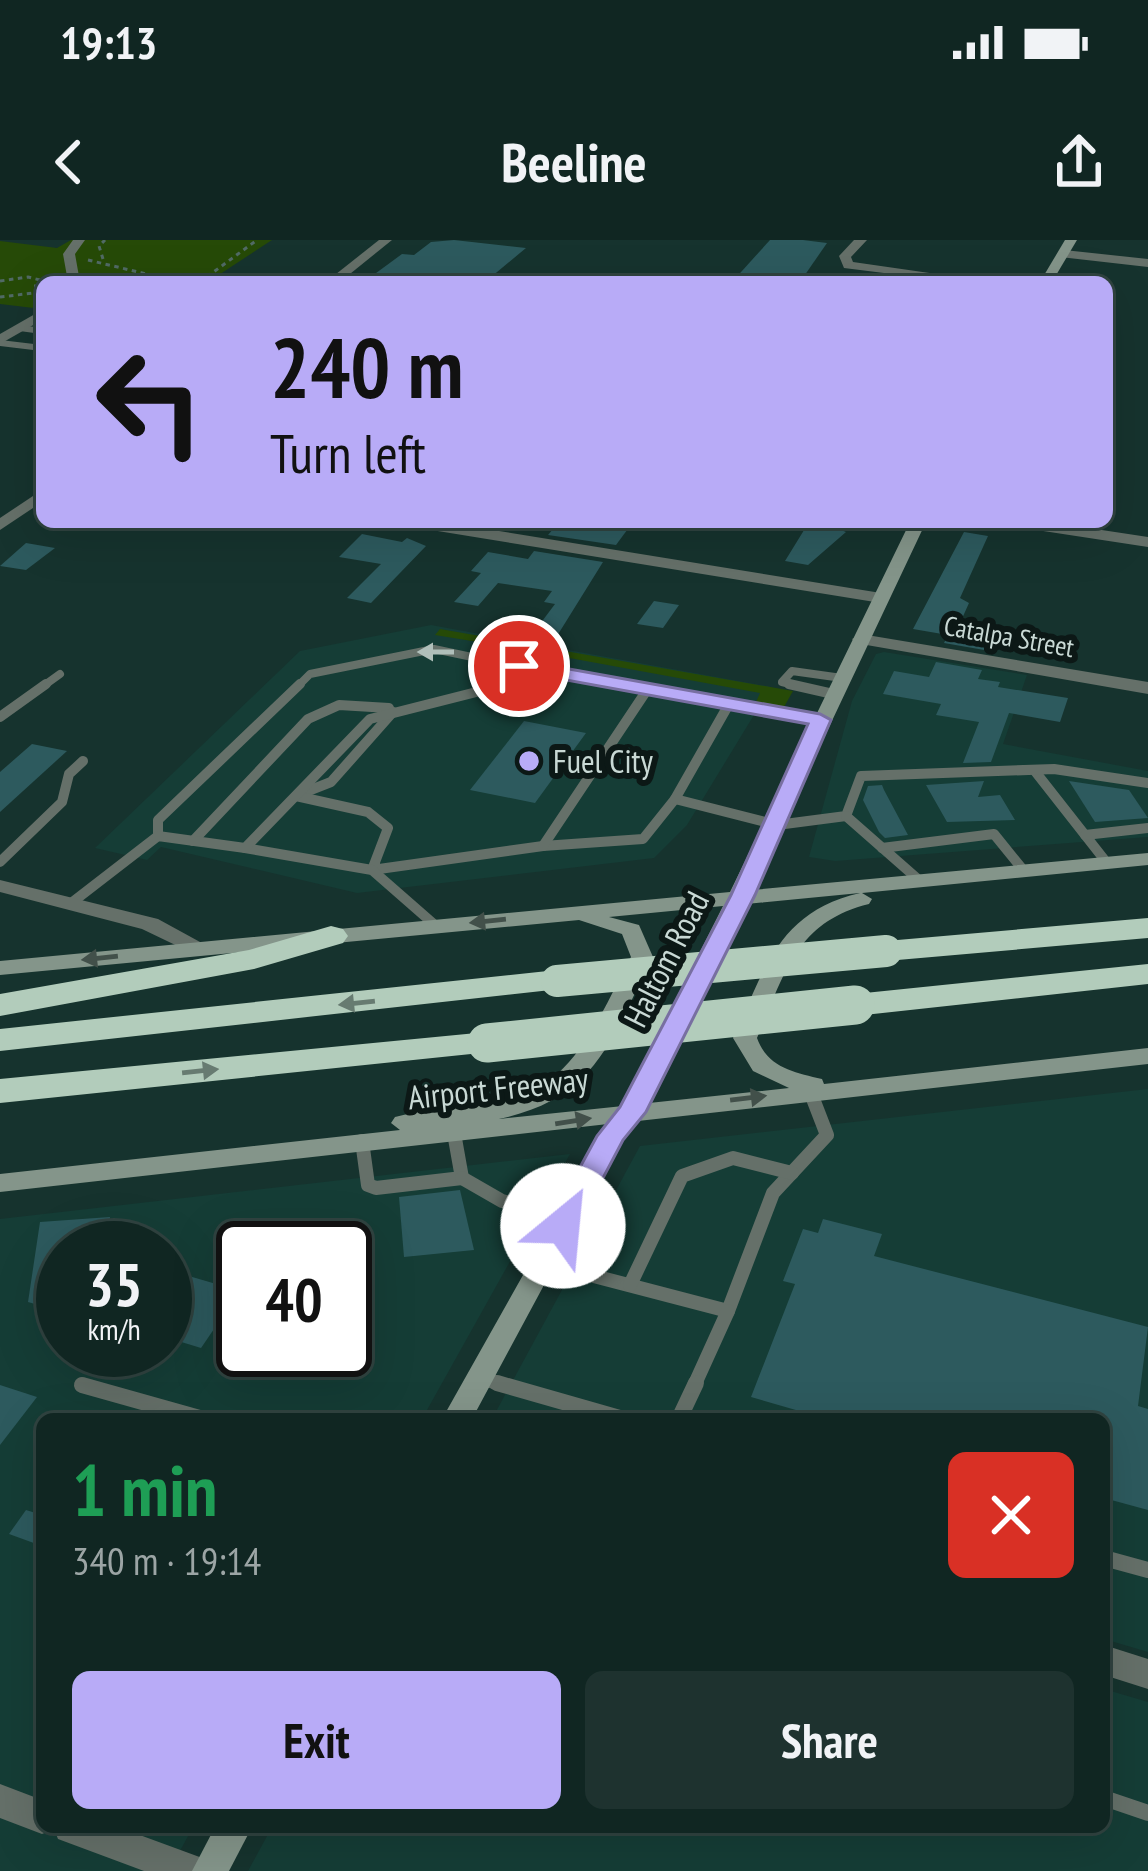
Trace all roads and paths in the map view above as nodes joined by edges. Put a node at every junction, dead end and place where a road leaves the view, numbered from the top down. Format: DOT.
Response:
graph roads {
  1 [pos="79,240"];
  2 [pos="104,240"];
  3 [pos="257,240"];
  4 [pos="386,240"];
  5 [pos="861,240"];
  6 [pos="1071,240"];
  7 [pos="1064,254"];
  8 [pos="1148,263"];
  9 [pos="73,276"];
  10 [pos="131,276"];
  11 [pos="208,276"];
  12 [pos="340,276"];
  13 [pos="937,276"];
  14 [pos="1050,276"];
  15 [pos="36,279"];
  16 [pos="0,281"];
  17 [pos="36,290"];
  18 [pos="0,297"];
  19 [pos="36,318"];
  20 [pos="20,328"];
  21 [pos="36,330"];
  22 [pos="0,341"];
  23 [pos="36,347"];
  24 [pos="36,499"];
  25 [pos="0,526"];
  26 [pos="450,528"];
  27 [pos="915,528"];
  28 [pos="1056,528"];
  29 [pos="1148,542"];
  30 [pos="881,598"];
  31 [pos="861,639"];
  32 [pos="60,674"];
  33 [pos="550,674"];
  34 [pos="838,686"];
  35 [pos="1148,688"];
  36 [pos="647,690"];
  37 [pos="729,704"];
  38 [pos="397,709"];
  39 [pos="0,717"];
  40 [pos="820,720"];
  41 [pos="83,761"];
  42 [pos="1034,770"];
  43 [pos="1148,783"];
  44 [pos="296,796"];
  45 [pos="675,799"];
  46 [pos="846,816"];
  47 [pos="777,825"];
  48 [pos="1148,828"];
  49 [pos="1084,835"];
  50 [pos="158,836"];
  51 [pos="193,841"];
  52 [pos="544,846"];
  53 [pos="245,848"];
  54 [pos="882,848"];
  55 [pos="1148,859"];
  56 [pos="0,862"];
  57 [pos="1107,863"];
  58 [pos="372,870"];
  59 [pos="1024,871"];
  60 [pos="920,881"];
  61 [pos="0,886"];
  62 [pos="743,895"];
  63 [pos="70,904"];
  64 [pos="532,916"];
  65 [pos="436,926"];
  66 [pos="1148,928"];
  67 [pos="331,936"];
  68 [pos="200,948"];
  69 [pos="0,968"];
  70 [pos="1148,974"];
  71 [pos="0,1005"];
  72 [pos="0,1040"];
  73 [pos="1148,1056"];
  74 [pos="845,1086"];
  75 [pos="0,1090"];
  76 [pos="810,1091"];
  77 [pos="632,1112"];
  78 [pos="454,1133"];
  79 [pos="362,1141"];
  80 [pos="248,1151"];
  81 [pos="792,1172"];
  82 [pos="462,1178"];
  83 [pos="0,1183"];
  84 [pos="568,1217"];
  85 [pos="543,1262"];
  86 [pos="630,1285"];
  87 [pos="728,1310"];
  88 [pos="480,1378"];
  89 [pos="82,1385"];
  90 [pos="182,1413"];
  91 [pos="460,1413"];
  92 [pos="602,1413"];
  93 [pos="682,1413"];
  94 [pos="1110,1560"];
  95 [pos="1148,1570"];
  96 [pos="1110,1662"];
  97 [pos="1148,1674"];
  98 [pos="1110,1800"];
  99 [pos="0,1802"];
  100 [pos="1148,1813"];
  101 [pos="36,1814"];
  102 [pos="88,1833"];
  103 [pos="231,1833"];
  104 [pos="192,1871"];
  105 [pos="209,1871"];
  1 -- 9 [label="street"];
  2 -- 10 [label="path"];
  3 -- 11 [label="path"];
  4 -- 12 [label="street"];
  5 -- 13 [label="street"];
  6 -- 7 [label="main road"];
  7 -- 8 [label="street"];
  7 -- 14 [label="main road"];
  15 -- 16 [label="path"];
  17 -- 18 [label="path"];
  19 -- 20 [label="street"];
  20 -- 21 [label="lane"];
  20 -- 22 [label="street"];
  22 -- 23 [label="lane"];
  24 -- 25 [label="street"];
  26 -- 30 [label="street"];
  27 -- 30 [label="main road, Haltom Road"];
  28 -- 29 [label="street"];
  30 -- 31 [label="main road, Haltom Road"];
  31 -- 34 [label="main road, Haltom Road"];
  31 -- 35 [label="street, Catalpa Street"];
  32 -- 39 [label="lane"];
  33 -- 36 [label="lane"];
  33 -- 38 [label="lane"];
  33 -- 50 [label="lane, one-way"];
  34 -- 34 [label="lane"];
  34 -- 40 [label="main road, Haltom Road"];
  36 -- 37 [label="lane"];
  36 -- 52 [label="lane"];
  37 -- 40 [label="lane"];
  37 -- 45 [label="lane"];
  38 -- 44 [label="lane"];
  38 -- 51 [label="lane"];
  40 -- 47 [label="main road, Haltom Road"];
  41 -- 56 [label="lane"];
  42 -- 43 [label="lane"];
  42 -- 46 [label="lane"];
  42 -- 49 [label="lane"];
  44 -- 53 [label="lane"];
  44 -- 58 [label="lane"];
  45 -- 47 [label="lane"];
  45 -- 52 [label="lane"];
  46 -- 47 [label="lane"];
  46 -- 54 [label="lane"];
  47 -- 62 [label="main road, Haltom Road"];
  48 -- 49 [label="lane"];
  49 -- 57 [label="lane"];
  50 -- 51 [label="lane"];
  50 -- 63 [label="lane"];
  51 -- 53 [label="lane"];
  52 -- 58 [label="lane"];
  53 -- 58 [label="lane"];
  54 -- 59 [label="lane"];
  54 -- 60 [label="lane"];
  55 -- 57 [label="main road"];
  57 -- 59 [label="main road"];
  58 -- 65 [label="lane"];
  59 -- 60 [label="main road"];
  60 -- 62 [label="main road"];
  60 -- 74 [label="main road"];
  61 -- 63 [label="street"];
  62 -- 64 [label="main road"];
  62 -- 77 [label="main road, Haltom Road"];
  63 -- 68 [label="street"];
  64 -- 65 [label="main road, one-way"];
  64 -- 80 [label="main road"];
  65 -- 67 [label="main road"];
  66 -- 72 [label="highway, one-way, bridge"];
  67 -- 68 [label="main road"];
  67 -- 71 [label="highway"];
  68 -- 69 [label="main road, one-way"];
  75 -- 70 [label="highway, Airport Freeway, one-way, bridge"];
  73 -- 74 [label="main road, Airport Freeway"];
  74 -- 76 [label="main road, Airport Freeway"];
  77 -- 76 [label="main road, Airport Freeway, one-way"];
  76 -- 81 [label="lane"];
  78 -- 77 [label="main road, Airport Freeway, one-way"];
  77 -- 84 [label="main road, Haltom Road"];
  78 -- 79 [label="main road, Airport Freeway"];
  78 -- 82 [label="lane"];
  79 -- 80 [label="main road, Airport Freeway"];
  79 -- 82 [label="lane"];
  80 -- 83 [label="main road, Airport Freeway"];
  81 -- 86 [label="lane"];
  81 -- 87 [label="lane"];
  82 -- 84 [label="lane"];
  84 -- 85 [label="main road, Haltom Road"];
  85 -- 86 [label="lane"];
  85 -- 88 [label="main road, Haltom Road"];
  86 -- 87 [label="lane"];
  87 -- 93 [label="lane"];
  88 -- 91 [label="main road, Haltom Road"];
  88 -- 92 [label="lane"];
  89 -- 90 [label="lane"];
  94 -- 95 [label="lane"];
  96 -- 97 [label="street"];
  98 -- 100 [label="lane"];
  99 -- 101 [label="street"];
  102 -- 104 [label="street"];
  103 -- 105 [label="main road"];
}
